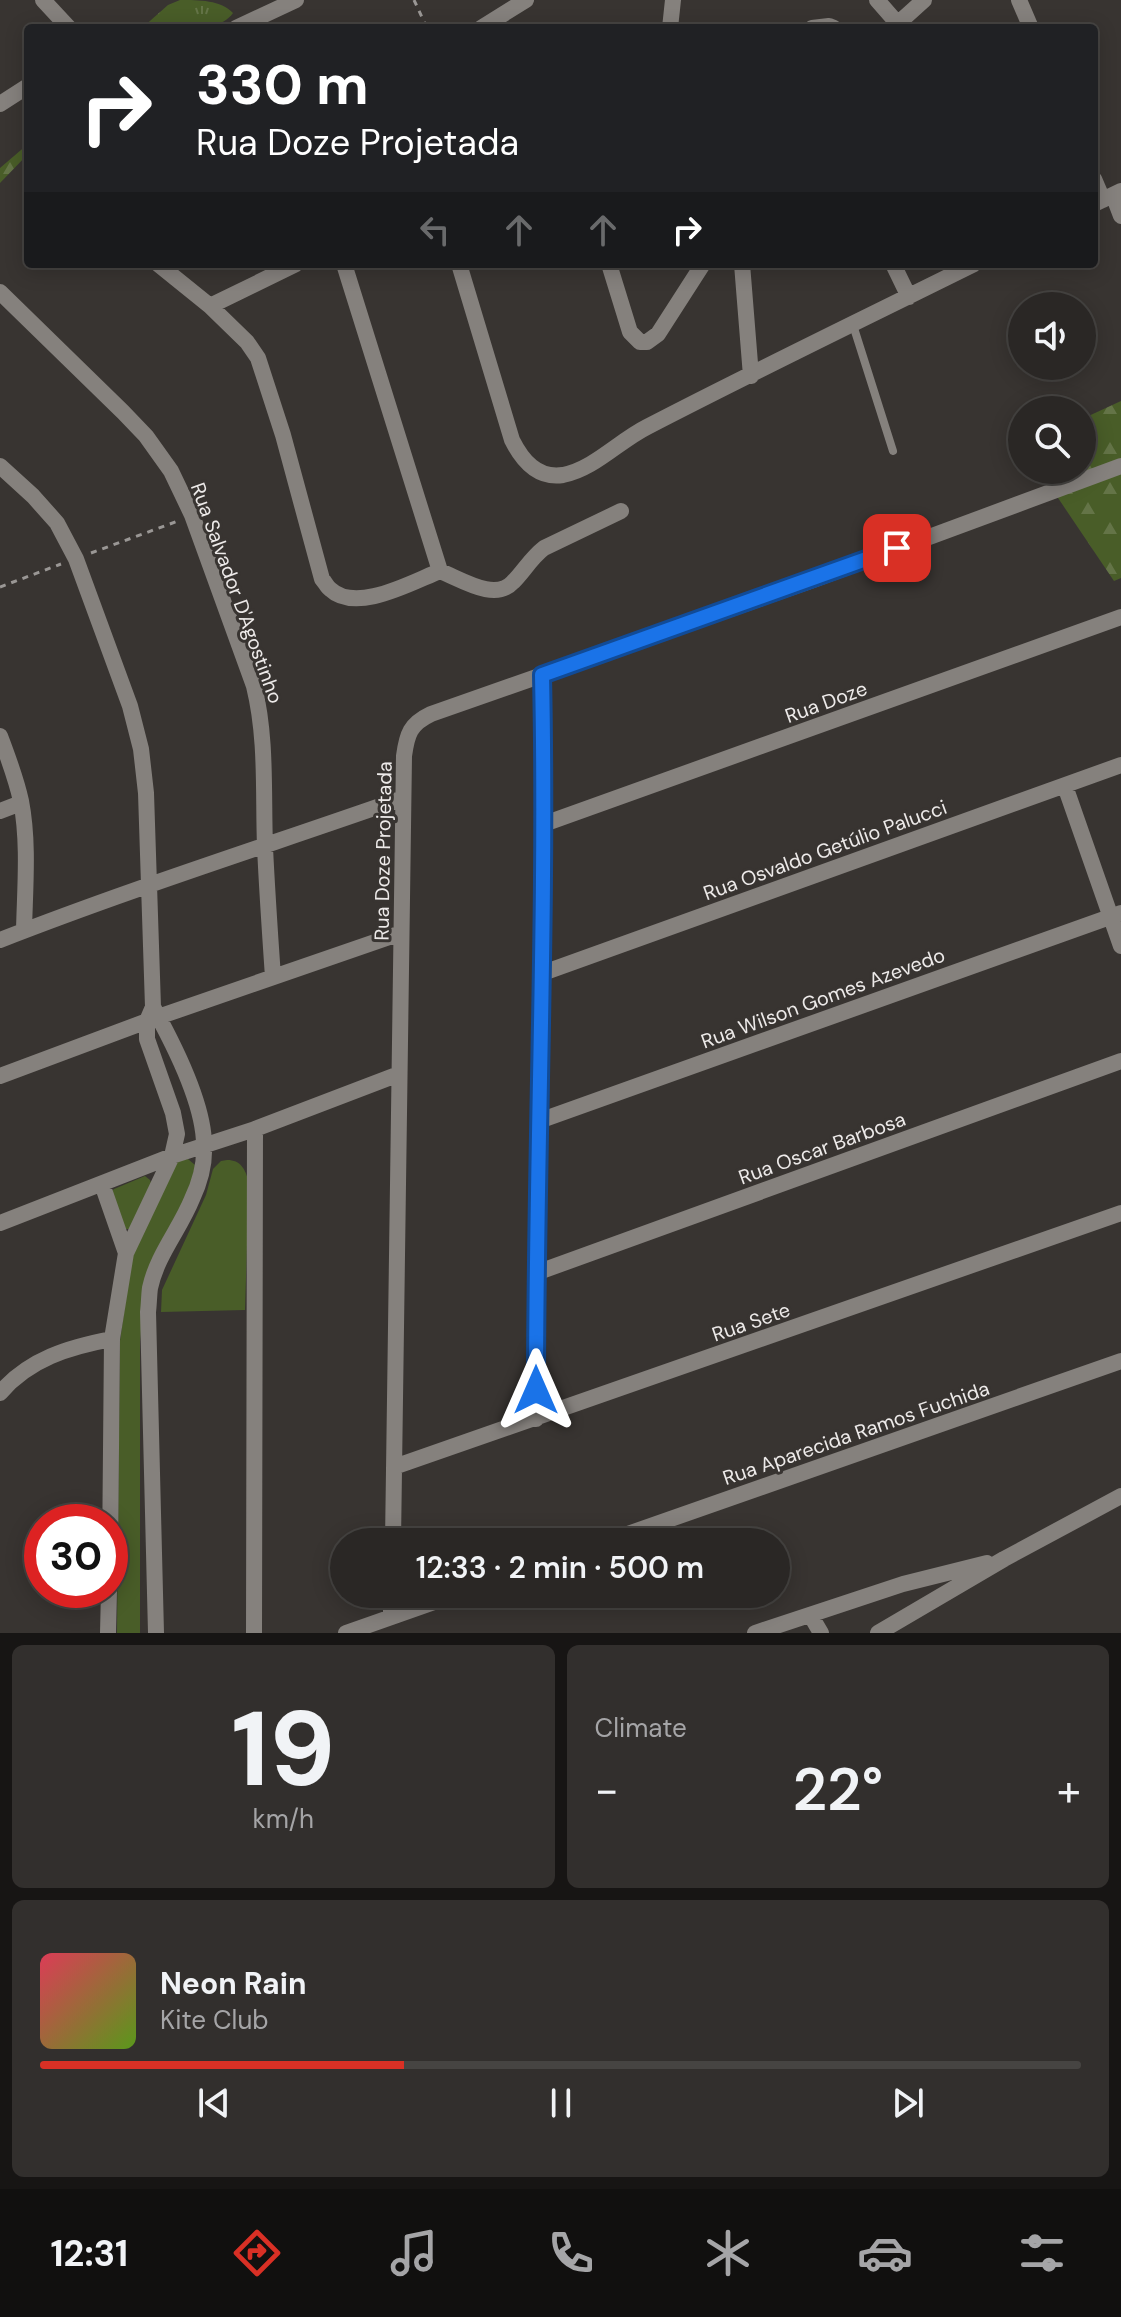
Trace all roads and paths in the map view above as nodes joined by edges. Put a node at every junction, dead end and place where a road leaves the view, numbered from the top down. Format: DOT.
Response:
graph roads {
  1 [pos="43,0"];
  2 [pos="296,0"];
  3 [pos="414,0"];
  4 [pos="526,0"];
  5 [pos="673,0"];
  6 [pos="877,0"];
  7 [pos="924,0"];
  8 [pos="1019,0"];
  9 [pos="65,24"];
  10 [pos="245,24"];
  11 [pos="425,24"];
  12 [pos="487,24"];
  13 [pos="670,24"];
  14 [pos="895,24"];
  15 [pos="898,24"];
  16 [pos="1029,24"];
  17 [pos="24,89"];
  18 [pos="0,104"];
  19 [pos="1108,198"];
  20 [pos="1121,216"];
  21 [pos="163,268"];
  22 [pos="288,268"];
  23 [pos="345,268"];
  24 [pos="460,268"];
  25 [pos="610,268"];
  26 [pos="700,268"];
  27 [pos="742,268"];
  28 [pos="895,268"];
  29 [pos="966,268"];
  30 [pos="0,292"];
  31 [pos="909,297"];
  32 [pos="210,306"];
  33 [pos="853,325"];
  34 [pos="751,376"];
  35 [pos="893,451"];
  36 [pos="0,466"];
  37 [pos="1121,466"];
  38 [pos="621,511"];
  39 [pos="192,515"];
  40 [pos="76,559"];
  41 [pos="440,571"];
  42 [pos="0,587"];
  43 [pos="1121,617"];
  44 [pos="542,675"];
  45 [pos="0,736"];
  46 [pos="1121,765"];
  47 [pos="1065,786"];
  48 [pos="403,798"];
  49 [pos="21,803"];
  50 [pos="0,811"];
  51 [pos="544,824"];
  52 [pos="265,847"];
  53 [pos="149,884"];
  54 [pos="1116,915"];
  55 [pos="24,930"];
  56 [pos="401,933"];
  57 [pos="0,940"];
  58 [pos="1121,946"];
  59 [pos="543,973"];
  60 [pos="273,977"];
  61 [pos="153,1015"];
  62 [pos="1121,1061"];
  63 [pos="399,1074"];
  64 [pos="0,1076"];
  65 [pos="539,1121"];
  66 [pos="255,1129"];
  67 [pos="205,1146"];
  68 [pos="172,1156"];
  69 [pos="102,1184"];
  70 [pos="1121,1213"];
  71 [pos="0,1223"];
  72 [pos="126,1253"];
  73 [pos="536,1273"];
  74 [pos="112,1339"];
  75 [pos="1121,1361"];
  76 [pos="0,1393"];
  77 [pos="536,1419"];
  78 [pos="394,1467"];
  79 [pos="1121,1496"];
  80 [pos="110,1504"];
  81 [pos="393,1528"];
  82 [pos="645,1528"];
  83 [pos="1004,1559"];
  84 [pos="109,1608"];
  85 [pos="391,1608"];
  86 [pos="417,1608"];
  87 [pos="811,1616"];
  88 [pos="391,1617"];
  89 [pos="108,1633"];
  90 [pos="156,1633"];
  91 [pos="254,1633"];
  92 [pos="346,1633"];
  93 [pos="755,1633"];
  94 [pos="821,1633"];
  95 [pos="878,1633"];
  1 -- 9 [label="street"];
  2 -- 10 [label="street"];
  3 -- 11 [label="path"];
  4 -- 12 [label="street"];
  5 -- 13 [label="street"];
  6 -- 14 [label="street"];
  7 -- 15 [label="street"];
  8 -- 16 [label="street"];
  17 -- 18 [label="street"];
  19 -- 20 [label="street"];
  21 -- 32 [label="street"];
  22 -- 32 [label="street"];
  23 -- 41 [label="street"];
  24 -- 34 [label="street"];
  25 -- 26 [label="street"];
  27 -- 34 [label="street"];
  28 -- 31 [label="street"];
  29 -- 31 [label="street"];
  30 -- 39 [label="street, Rua Salvador D'Agostinho"];
  31 -- 33 [label="street"];
  32 -- 41 [label="street"];
  33 -- 34 [label="street"];
  33 -- 35 [label="lane"];
  36 -- 40 [label="street"];
  37 -- 44 [label="street, Rua Doze Projetada"];
  38 -- 41 [label="street"];
  39 -- 40 [label="path"];
  39 -- 52 [label="street, Rua Salvador D'Agostinho"];
  40 -- 42 [label="path"];
  40 -- 53 [label="street"];
  43 -- 51 [label="street, Rua Doze"];
  44 -- 48 [label="street, Rua Doze Projetada"];
  44 -- 51 [label="street"];
  45 -- 49 [label="street"];
  46 -- 47 [label="street, Rua Osvaldo Getúlio Palucci"];
  47 -- 54 [label="street"];
  47 -- 59 [label="street, Rua Osvaldo Getúlio Palucci"];
  48 -- 52 [label="street"];
  48 -- 56 [label="street, Rua Doze Projetada"];
  49 -- 50 [label="street"];
  49 -- 55 [label="street"];
  51 -- 59 [label="street"];
  52 -- 53 [label="street"];
  52 -- 60 [label="street, Rua Salvador D'Agostinho"];
  53 -- 55 [label="street"];
  53 -- 61 [label="street"];
  54 -- 58 [label="street"];
  54 -- 65 [label="street, Rua Wilson Gomes Azevedo"];
  55 -- 57 [label="street"];
  56 -- 60 [label="street"];
  56 -- 63 [label="street, Rua Doze Projetada"];
  59 -- 65 [label="street"];
  60 -- 61 [label="street"];
  61 -- 64 [label="street"];
  61 -- 67 [label="street"];
  61 -- 68 [label="street"];
  62 -- 73 [label="street, Rua Oscar Barbosa"];
  63 -- 66 [label="street"];
  63 -- 78 [label="street, Rua Doze Projetada"];
  65 -- 73 [label="street"];
  66 -- 67 [label="street"];
  66 -- 91 [label="street"];
  67 -- 68 [label="street"];
  67 -- 90 [label="street"];
  68 -- 69 [label="street"];
  68 -- 72 [label="street"];
  69 -- 71 [label="street"];
  69 -- 72 [label="street"];
  70 -- 77 [label="street, Rua Sete"];
  72 -- 74 [label="street"];
  73 -- 77 [label="street"];
  74 -- 76 [label="street"];
  74 -- 80 [label="street"];
  75 -- 82 [label="street, Rua Aparecida Ramos Fuchida"];
  77 -- 78 [label="street, Rua Sete"];
  78 -- 81 [label="street, Rua Doze Projetada"];
  79 -- 83 [label="street"];
  83 -- 87 [label="street"];
  83 -- 95 [label="street"];
  84 -- 89 [label="street"];
  85 -- 88 [label="street"];
  86 -- 88 [label="street"];
  87 -- 93 [label="street"];
  87 -- 94 [label="street"];
  88 -- 92 [label="street"];
}
